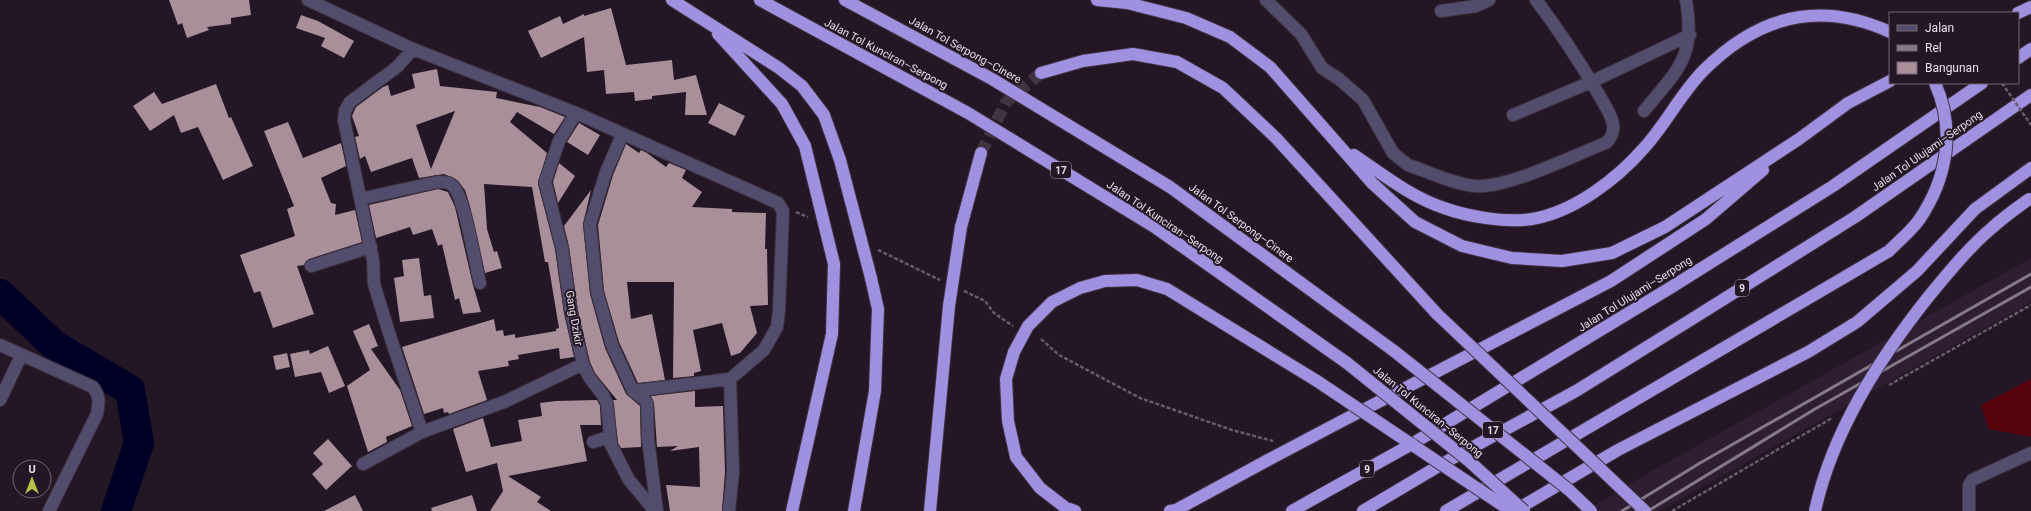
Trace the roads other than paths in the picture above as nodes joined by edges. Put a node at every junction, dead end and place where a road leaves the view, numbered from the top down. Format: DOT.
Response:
graph roads {
  1 [pos="308,0"];
  2 [pos="672,0"];
  3 [pos="760,0"];
  4 [pos="845,0"];
  5 [pos="1097,0"];
  6 [pos="1266,0"];
  7 [pos="1489,0"];
  8 [pos="1536,0"];
  9 [pos="1686,0"];
  10 [pos="2031,6"];
  11 [pos="1441,11"];
  12 [pos="2019,12"];
  13 [pos="703,19"];
  14 [pos="1885,29"];
  15 [pos="1690,35"];
  16 [pos="413,49"];
  17 [pos="2031,49"];
  18 [pos="2019,57"];
  19 [pos="1041,73"];
  20 [pos="1591,82"];
  21 [pos="1889,82"];
  22 [pos="1936,84"];
  23 [pos="1981,84"];
  24 [pos="2031,95"];
  25 [pos="1644,111"];
  26 [pos="576,113"];
  27 [pos="1513,115"];
  28 [pos="622,135"];
  29 [pos="1799,139"];
  30 [pos="1338,144"];
  31 [pos="981,153"];
  32 [pos="2031,168"];
  33 [pos="2030,198"];
  34 [pos="360,199"];
  35 [pos="371,247"];
  36 [pos="311,266"];
  37 [pos="480,283"];
  38 [pos="0,345"];
  39 [pos="21,356"];
  40 [pos="583,364"];
  41 [pos="730,379"];
  42 [pos="633,391"];
  43 [pos="0,400"];
  44 [pos="422,432"];
  45 [pos="609,437"];
  46 [pos="593,442"];
  47 [pos="2031,453"];
  48 [pos="363,464"];
  49 [pos="49,511"];
  50 [pos="656,511"];
  51 [pos="729,511"];
  52 [pos="792,511"];
  53 [pos="854,511"];
  54 [pos="930,511"];
  55 [pos="1075,511"];
  56 [pos="1170,511"];
  57 [pos="1292,511"];
  58 [pos="1362,511"];
  59 [pos="1446,511"];
  60 [pos="1513,511"];
  61 [pos="1524,511"];
  62 [pos="1591,511"];
  63 [pos="1645,511"];
  64 [pos="1815,511"];
  65 [pos="1969,511"];
  1 -- 16 [label="street"];
  2 -- 13 [label="highway"];
  3 -- 61 [label="highway, Jalan Tol Kunciran–Serpong / 17, bridge"];
  4 -- 62 [label="highway, Jalan Tol Serpong–Cinere / 17, bridge"];
  5 -- 30 [label="highway"];
  6 -- 20 [label="street"];
  7 -- 11 [label="street"];
  8 -- 20 [label="street"];
  9 -- 15 [label="street"];
  10 -- 12 [label="highway"];
  13 -- 52 [label="highway, bridge"];
  13 -- 53 [label="highway, bridge"];
  14 -- 30 [label="highway"];
  15 -- 20 [label="street"];
  15 -- 25 [label="street"];
  16 -- 26 [label="street"];
  16 -- 34 [label="street"];
  17 -- 18 [label="highway"];
  19 -- 63 [label="highway, bridge"];
  20 -- 27 [label="street"];
  21 -- 29 [label="highway"];
  22 -- 59 [label="highway, bridge"];
  23 -- 57 [label="highway, Jalan Tol Ulujami–Serpong / 9, bridge"];
  24 -- 58 [label="highway, Jalan Tol Ulujami–Serpong / 9"];
  26 -- 28 [label="street"];
  26 -- 40 [label="street, Gang Dzikir"];
  28 -- 41 [label="street"];
  28 -- 42 [label="street"];
  29 -- 30 [label="highway"];
  29 -- 56 [label="highway, bridge"];
  31 -- 54 [label="highway, bridge"];
  32 -- 60 [label="highway"];
  33 -- 64 [label="highway, bridge"];
  34 -- 35 [label="street"];
  34 -- 37 [label="street"];
  35 -- 36 [label="street"];
  35 -- 44 [label="street"];
  38 -- 39 [label="street"];
  39 -- 43 [label="street"];
  39 -- 49 [label="street"];
  40 -- 44 [label="street"];
  40 -- 45 [label="street, Gang Dzikir"];
  41 -- 42 [label="street"];
  41 -- 51 [label="street"];
  42 -- 50 [label="street"];
  44 -- 48 [label="street"];
  45 -- 46 [label="street"];
  45 -- 50 [label="street, Gang Dzikir"];
  47 -- 65 [label="street"];
  55 -- 60 [label="highway, bridge"];
}
